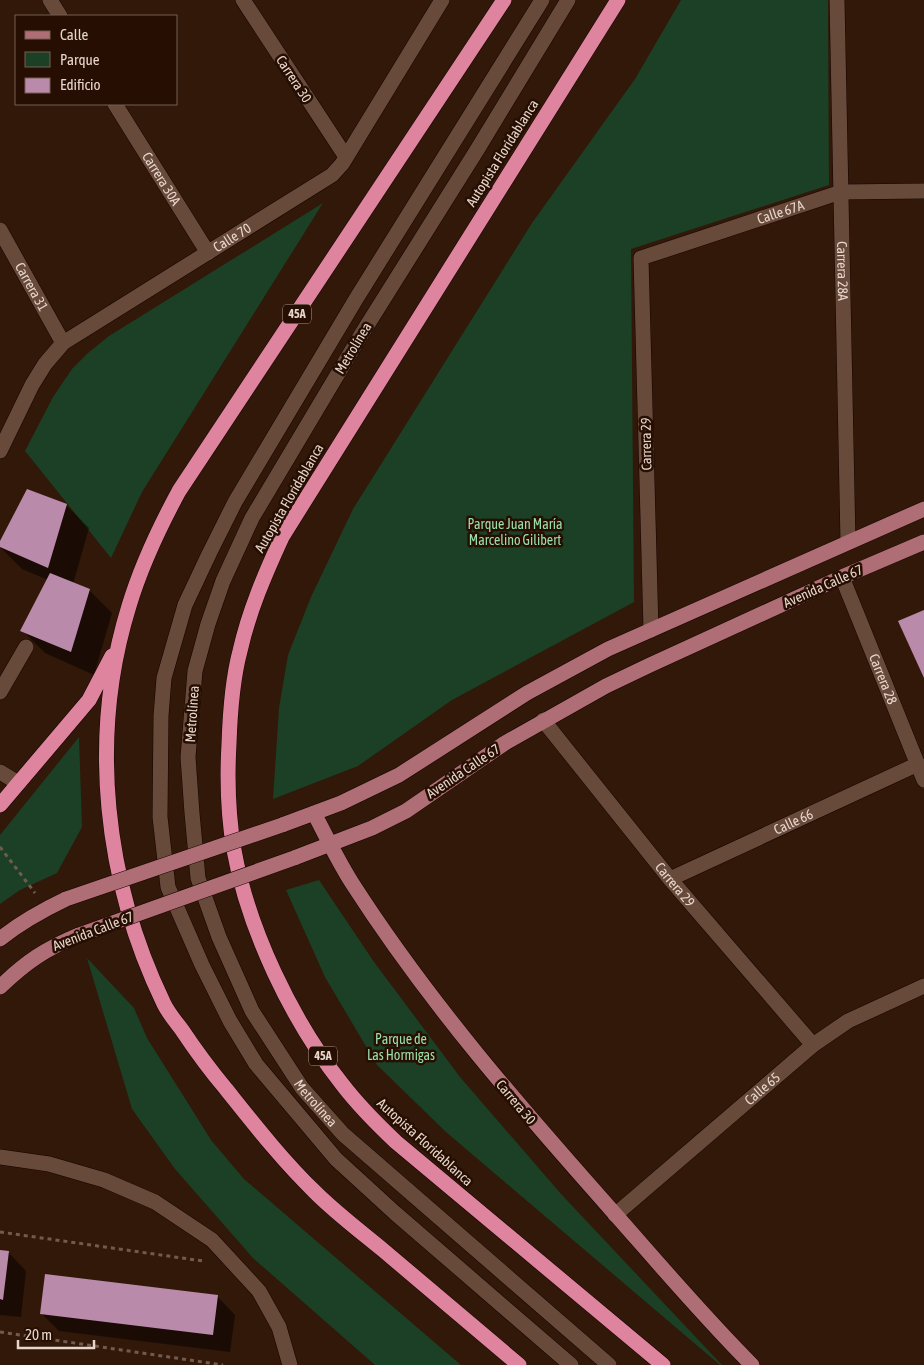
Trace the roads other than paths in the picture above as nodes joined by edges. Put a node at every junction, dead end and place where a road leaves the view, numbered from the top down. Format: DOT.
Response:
graph roads {
  1 [pos="50,0"];
  2 [pos="243,0"];
  3 [pos="504,0"];
  4 [pos="542,0"];
  5 [pos="568,0"];
  6 [pos="618,0"];
  7 [pos="837,0"];
  8 [pos="440,1"];
  9 [pos="59,15"];
  10 [pos="116,105"];
  11 [pos="346,157"];
  12 [pos="924,191"];
  13 [pos="841,192"];
  14 [pos="0,230"];
  15 [pos="208,253"];
  16 [pos="642,258"];
  17 [pos="63,343"];
  18 [pos="0,450"];
  19 [pos="924,509"];
  20 [pos="848,542"];
  21 [pos="924,542"];
  22 [pos="842,577"];
  23 [pos="651,630"];
  24 [pos="119,642"];
  25 [pos="26,647"];
  26 [pos="0,692"];
  27 [pos="543,720"];
  28 [pos="918,764"];
  29 [pos="0,772"];
  30 [pos="924,780"];
  31 [pos="18,783"];
  32 [pos="0,805"];
  33 [pos="314,813"];
  34 [pos="330,844"];
  35 [pos="670,879"];
  36 [pos="0,939"];
  37 [pos="924,986"];
  38 [pos="0,988"];
  39 [pos="813,1045"];
  40 [pos="0,1157"];
  41 [pos="616,1215"];
  42 [pos="290,1365"];
  43 [pos="519,1365"];
  44 [pos="571,1365"];
  45 [pos="609,1365"];
  46 [pos="663,1365"];
  47 [pos="752,1365"];
  1 -- 9 [label="street"];
  2 -- 11 [label="street, Carrera 30"];
  3 -- 24 [label="highway, 45A"];
  4 -- 44 [label="street, Metrolínea"];
  5 -- 45 [label="street, Metrolínea"];
  6 -- 46 [label="highway, Autopista Floridablanca / 45A"];
  7 -- 13 [label="street, Carrera 28A"];
  8 -- 11 [label="street, Calle 70"];
  10 -- 15 [label="street, Carrera 30A"];
  11 -- 15 [label="street, Calle 70"];
  12 -- 13 [label="street, Calle 67A"];
  13 -- 16 [label="street, Calle 67A"];
  13 -- 20 [label="street, Carrera 28A"];
  14 -- 17 [label="street, Carrera 31"];
  15 -- 17 [label="street, Calle 70"];
  16 -- 23 [label="street, Carrera 29"];
  17 -- 18 [label="street, Calle 70"];
  19 -- 20 [label="main road"];
  20 -- 23 [label="main road"];
  21 -- 22 [label="main road, Avenida Calle 67"];
  22 -- 27 [label="main road, Avenida Calle 67"];
  22 -- 28 [label="street, Carrera 28"];
  23 -- 33 [label="main road"];
  24 -- 31 [label="highway"];
  24 -- 43 [label="highway, 45A"];
  25 -- 26 [label="street"];
  27 -- 34 [label="main road, Avenida Calle 67"];
  27 -- 35 [label="street, Carrera 29"];
  28 -- 30 [label="street, Carrera 28"];
  28 -- 35 [label="street, Calle 66"];
  29 -- 31 [label="street"];
  31 -- 32 [label="highway"];
  33 -- 34 [label="main road, Carrera 30"];
  33 -- 36 [label="main road, bridge"];
  34 -- 38 [label="main road, Avenida Calle 67, bridge"];
  34 -- 41 [label="main road, Carrera 30"];
  35 -- 39 [label="street, Carrera 29"];
  37 -- 39 [label="street, Calle 65"];
  39 -- 41 [label="street, Calle 65"];
  40 -- 42 [label="street"];
  41 -- 47 [label="main road, Carrera 30"];
}
